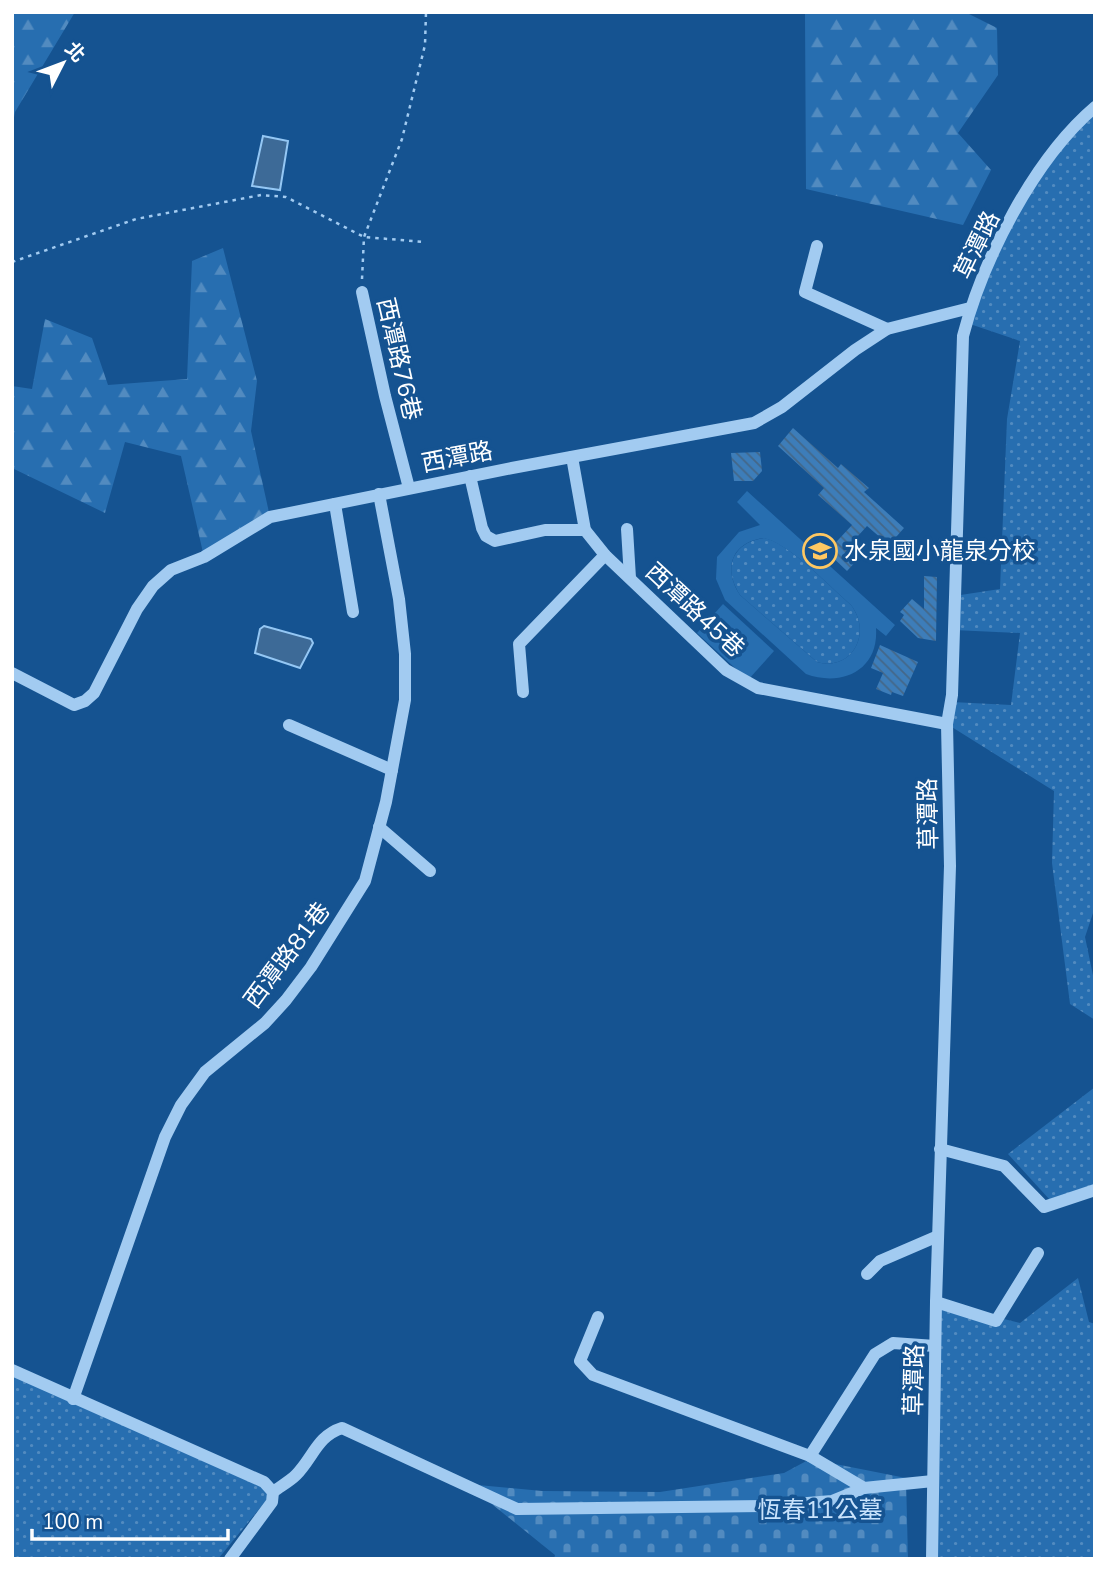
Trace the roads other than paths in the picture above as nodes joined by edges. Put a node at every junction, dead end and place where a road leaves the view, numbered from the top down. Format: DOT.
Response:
graph roads {
  1 [pos="1095,107"];
  2 [pos="817,246"];
  3 [pos="362,292"];
  4 [pos="970,308"];
  5 [pos="887,329"];
  6 [pos="572,457"];
  7 [pos="470,476"];
  8 [pos="409,488"];
  9 [pos="379,494"];
  10 [pos="335,504"];
  11 [pos="627,529"];
  12 [pos="585,530"];
  13 [pos="606,555"];
  14 [pos="630,578"];
  15 [pos="353,612"];
  16 [pos="12,673"];
  17 [pos="523,692"];
  18 [pos="947,724"];
  19 [pos="289,725"];
  20 [pos="392,770"];
  21 [pos="379,827"];
  22 [pos="430,872"];
  23 [pos="940,1149"];
  24 [pos="1095,1190"];
  25 [pos="938,1236"];
  26 [pos="1038,1253"];
  27 [pos="867,1274"];
  28 [pos="936,1302"];
  29 [pos="598,1317"];
  30 [pos="935,1346"];
  31 [pos="12,1370"];
  32 [pos="73,1399"];
  33 [pos="810,1456"];
  34 [pos="933,1481"];
  35 [pos="864,1488"];
  36 [pos="273,1492"];
  37 [pos="230,1559"];
  38 [pos="932,1559"];
  1 -- 4 [label="street, 草潭路"];
  2 -- 5 [label="street"];
  3 -- 8 [label="street, 西潭路76巷"];
  4 -- 5 [label="street, 西潭路"];
  4 -- 18 [label="street, 草潭路"];
  5 -- 6 [label="street, 西潭路"];
  6 -- 7 [label="street, 西潭路"];
  6 -- 12 [label="street, 西潭路45巷"];
  7 -- 8 [label="street, 西潭路"];
  7 -- 12 [label="street"];
  8 -- 9 [label="street, 西潭路"];
  9 -- 10 [label="street, 西潭路"];
  9 -- 20 [label="street, 西潭路81巷"];
  10 -- 15 [label="street"];
  10 -- 16 [label="street, 西潭路"];
  11 -- 14 [label="street"];
  12 -- 13 [label="street, 西潭路45巷"];
  13 -- 14 [label="street, 西潭路45巷"];
  13 -- 17 [label="street"];
  14 -- 18 [label="street, 西潭路45巷"];
  18 -- 23 [label="street, 草潭路"];
  19 -- 20 [label="street"];
  20 -- 21 [label="street, 西潭路81巷"];
  21 -- 22 [label="street"];
  21 -- 32 [label="street, 西潭路81巷"];
  23 -- 24 [label="street"];
  23 -- 25 [label="street, 草潭路"];
  25 -- 27 [label="street"];
  25 -- 28 [label="street, 草潭路"];
  26 -- 28 [label="street"];
  28 -- 30 [label="street, 草潭路"];
  29 -- 33 [label="street"];
  30 -- 33 [label="street"];
  30 -- 34 [label="street, 草潭路"];
  31 -- 32 [label="street"];
  32 -- 36 [label="street"];
  33 -- 35 [label="street"];
  34 -- 35 [label="street"];
  34 -- 38 [label="street, 草潭路"];
  35 -- 36 [label="street"];
  36 -- 37 [label="street"];
}
